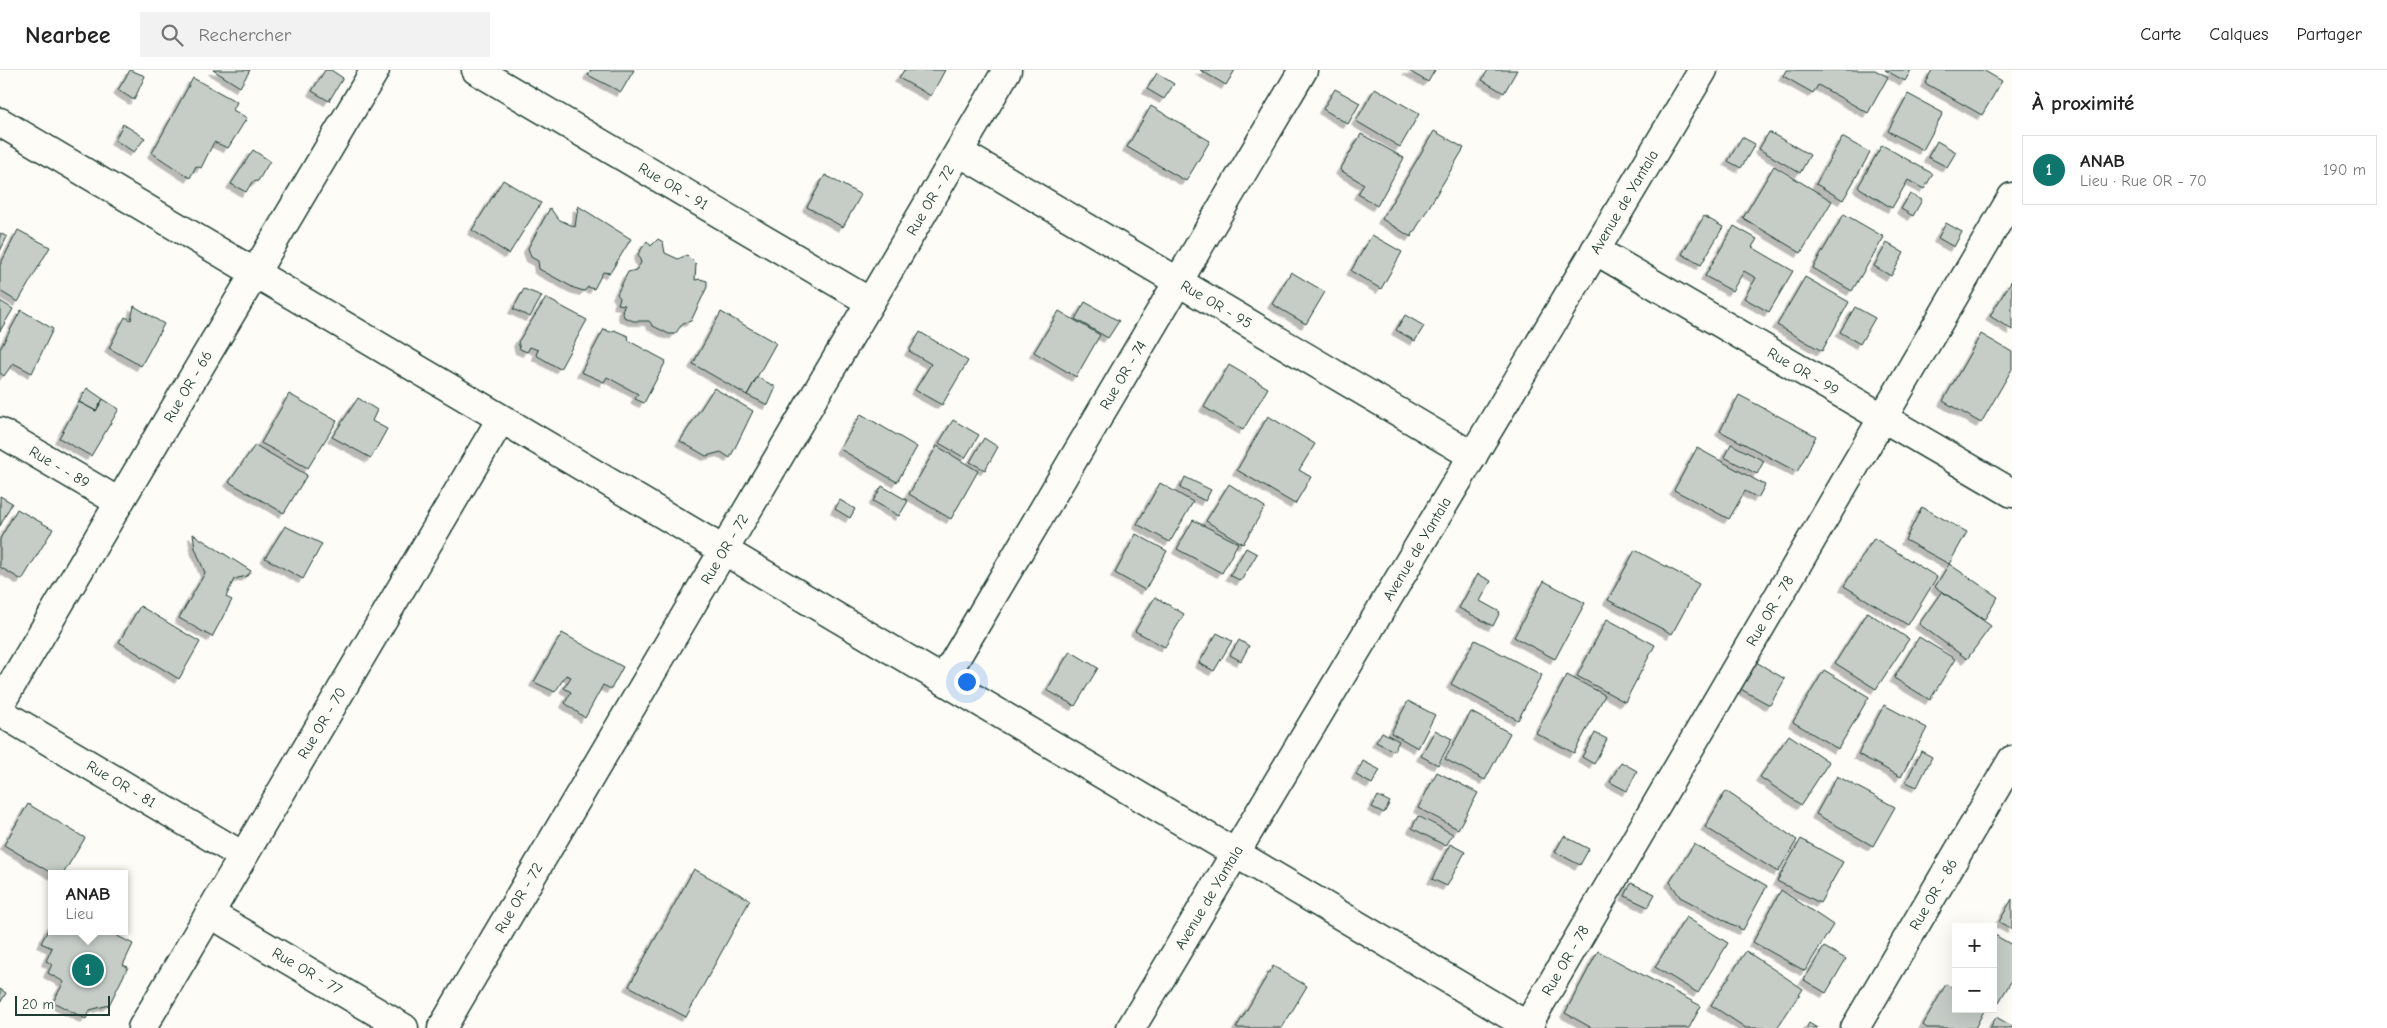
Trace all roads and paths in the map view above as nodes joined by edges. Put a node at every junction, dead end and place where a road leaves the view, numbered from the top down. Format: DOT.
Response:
graph roads {
  1 [pos="375,70"];
  2 [pos="476,70"];
  3 [pos="1007,70"];
  4 [pos="1303,70"];
  5 [pos="1703,70"];
  6 [pos="0,122"];
  7 [pos="958,152"];
  8 [pos="2012,197"];
  9 [pos="1595,250"];
  10 [pos="255,273"];
  11 [pos="1178,282"];
  12 [pos="870,302"];
  13 [pos="1883,417"];
  14 [pos="501,419"];
  15 [pos="0,432"];
  16 [pos="1473,456"];
  17 [pos="2012,493"];
  18 [pos="119,502"];
  19 [pos="724,550"];
  20 [pos="943,680"];
  21 [pos="0,704"];
  22 [pos="0,712"];
  23 [pos="2012,760"];
  24 [pos="1235,853"];
  25 [pos="243,856"];
  26 [pos="209,913"];
  27 [pos="1529,1027"];
  28 [pos="142,1028"];
  29 [pos="404,1028"];
  30 [pos="442,1028"];
  31 [pos="1131,1028"];
  32 [pos="1854,1028"];
  1 -- 10 [label="street, Rue OR - 66"];
  2 -- 12 [label="street, Rue OR - 91"];
  3 -- 7 [label="street, Rue OR - 72"];
  4 -- 11 [label="street, Rue OR - 74"];
  5 -- 9 [label="street, Avenue de Yantala"];
  6 -- 10 [label="street"];
  7 -- 11 [label="street, Rue OR - 95"];
  7 -- 12 [label="street, Rue OR - 72"];
  8 -- 13 [label="street, Rue OR - 78"];
  9 -- 13 [label="street, Rue OR - 99"];
  9 -- 16 [label="street, Avenue de Yantala"];
  10 -- 14 [label="street"];
  10 -- 18 [label="street, Rue OR - 66"];
  11 -- 16 [label="street, Rue OR - 95"];
  11 -- 20 [label="street, Rue OR - 74"];
  12 -- 19 [label="street, Rue OR - 72"];
  13 -- 17 [label="street, Rue OR - 99"];
  13 -- 27 [label="street, Rue OR - 78"];
  14 -- 19 [label="street"];
  14 -- 25 [label="street, Rue OR - 70"];
  15 -- 18 [label="street, Rue - - 89"];
  16 -- 24 [label="street, Avenue de Yantala"];
  18 -- 21 [label="street, Rue OR - 66"];
  19 -- 20 [label="street"];
  19 -- 30 [label="street, Rue OR - 72"];
  20 -- 24 [label="street"];
  22 -- 25 [label="street, Rue OR - 81"];
  23 -- 32 [label="street, Rue OR - 86"];
  24 -- 27 [label="street"];
  24 -- 31 [label="street, Avenue de Yantala"];
  25 -- 26 [label="street, Rue OR - 70"];
  26 -- 28 [label="street, Rue OR - 70"];
  26 -- 29 [label="street, Rue OR - 77"];
}
